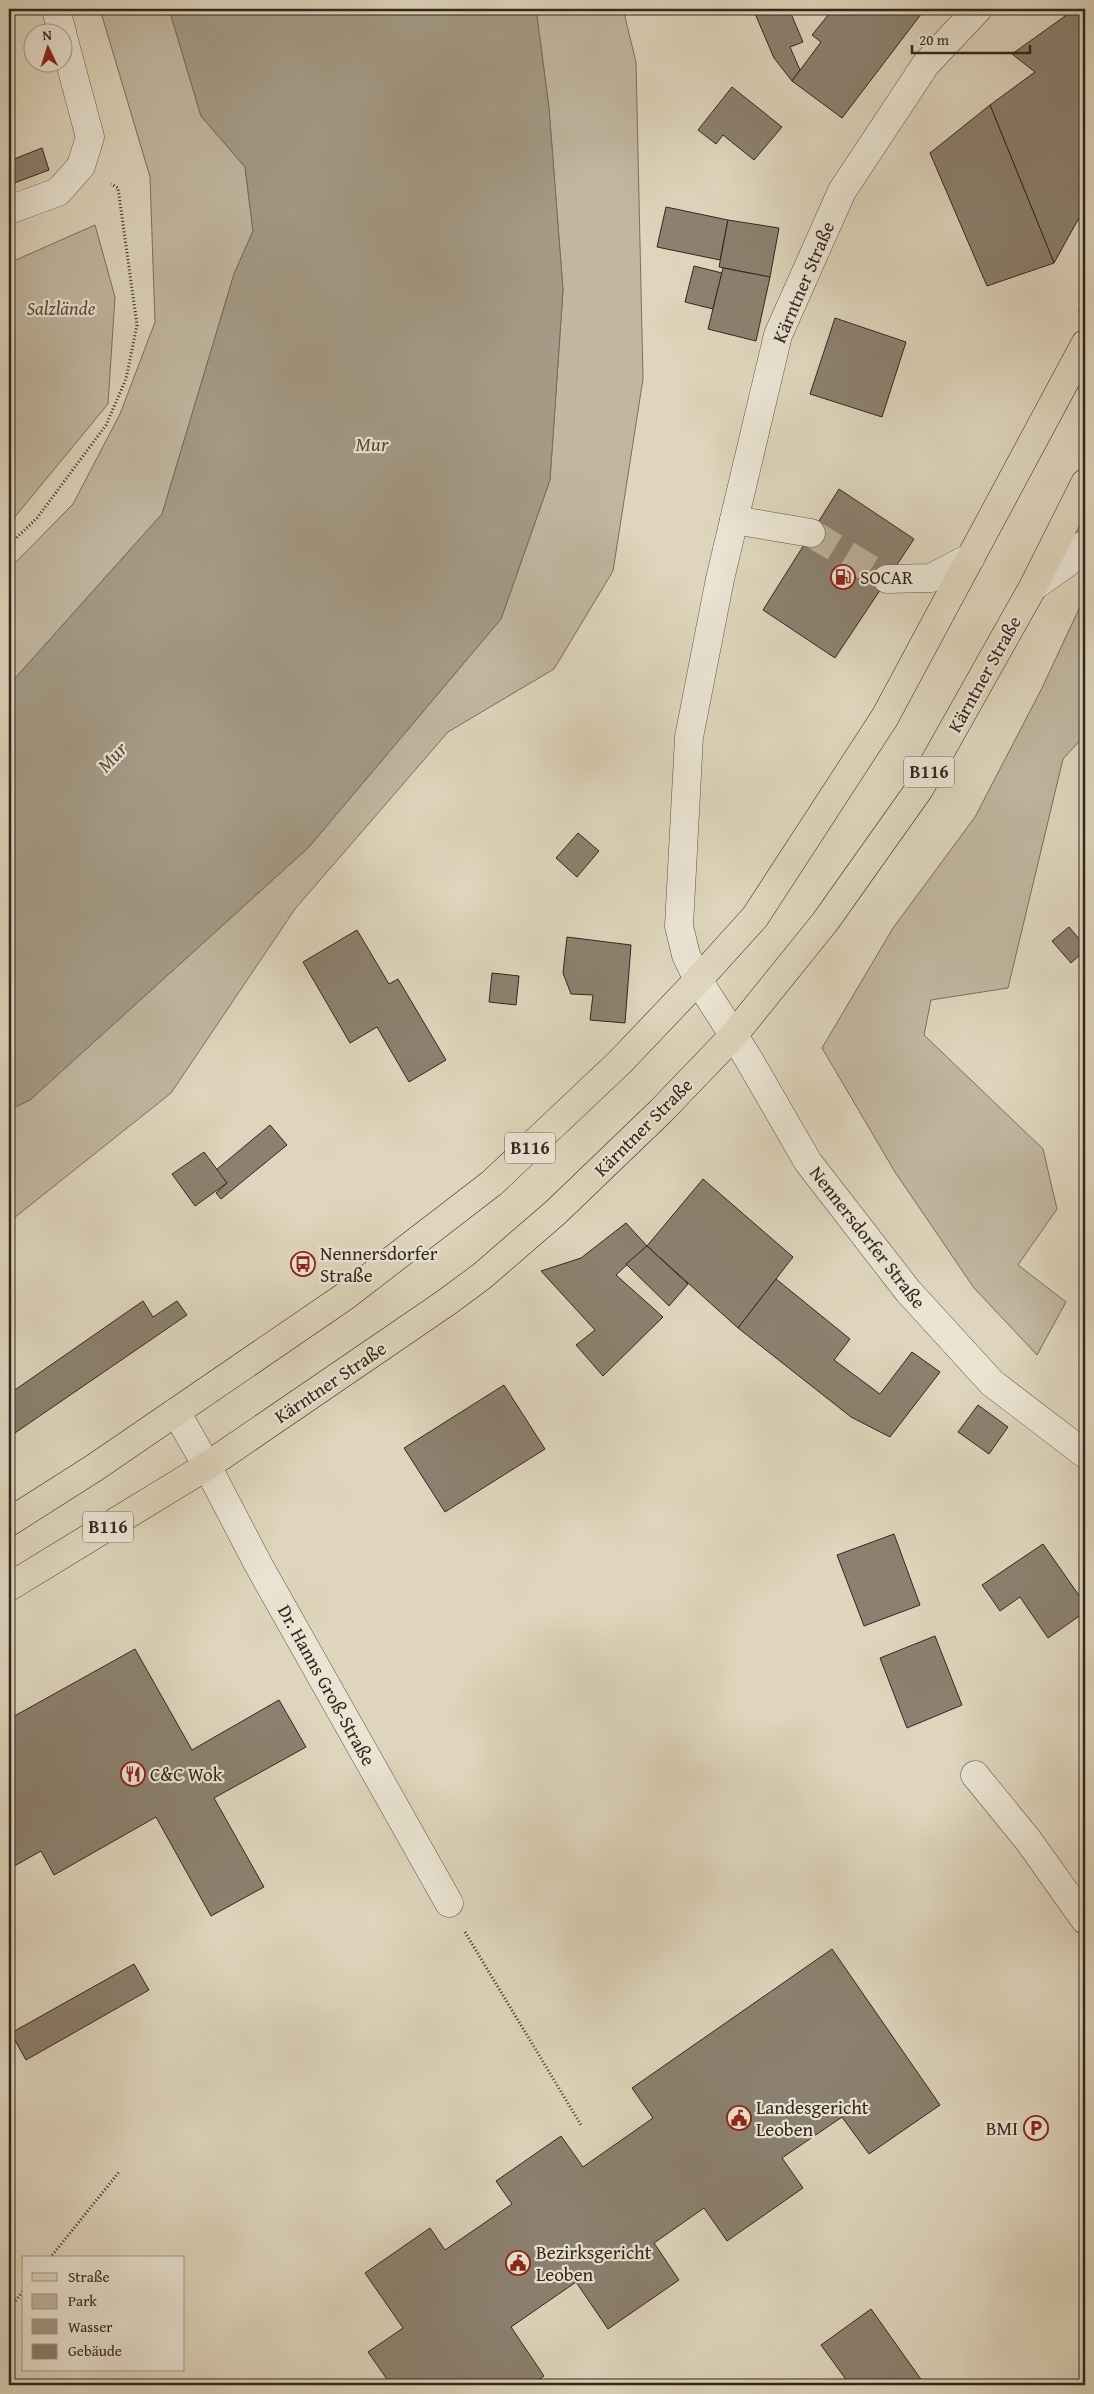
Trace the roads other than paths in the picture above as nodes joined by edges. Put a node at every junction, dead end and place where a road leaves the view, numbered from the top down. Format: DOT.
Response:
graph roads {
  1 [pos="56,9"];
  2 [pos="978,9"];
  3 [pos="59,22"];
  4 [pos="72,70"];
  5 [pos="9,210"];
  6 [pos="1085,344"];
  7 [pos="1085,483"];
  8 [pos="734,520"];
  9 [pos="811,533"];
  10 [pos="1085,544"];
  11 [pos="971,557"];
  12 [pos="887,579"];
  13 [pos="1033,587"];
  14 [pos="698,980"];
  15 [pos="733,1036"];
  16 [pos="176,1412"];
  17 [pos="1085,1454"];
  18 [pos="207,1466"];
  19 [pos="9,1522"];
  20 [pos="9,1587"];
  21 [pos="975,1775"];
  22 [pos="448,1903"];
  23 [pos="1085,1920"];
  1 -- 3 [label="street"];
  2 -- 8 [label="street, Kärntner Straße"];
  4 -- 5 [label="street"];
  6 -- 11 [label="main road, B116"];
  7 -- 13 [label="main road, Kärntner Straße / B116"];
  8 -- 9 [label="street"];
  8 -- 14 [label="street, Kärntner Straße"];
  10 -- 13 [label="street"];
  11 -- 12 [label="street"];
  11 -- 14 [label="main road, B116"];
  13 -- 15 [label="main road, Kärntner Straße / B116"];
  14 -- 15 [label="street, Nennersdorfer Straße"];
  14 -- 16 [label="main road, B116"];
  15 -- 17 [label="street, Nennersdorfer Straße"];
  15 -- 18 [label="main road, Kärntner Straße / B116"];
  16 -- 18 [label="street, Dr. Hanns Groß-Straße"];
  16 -- 19 [label="main road, B116"];
  18 -- 20 [label="main road, Kärntner Straße / B116"];
  18 -- 22 [label="street, Dr. Hanns Groß-Straße"];
  21 -- 23 [label="street"];
}
